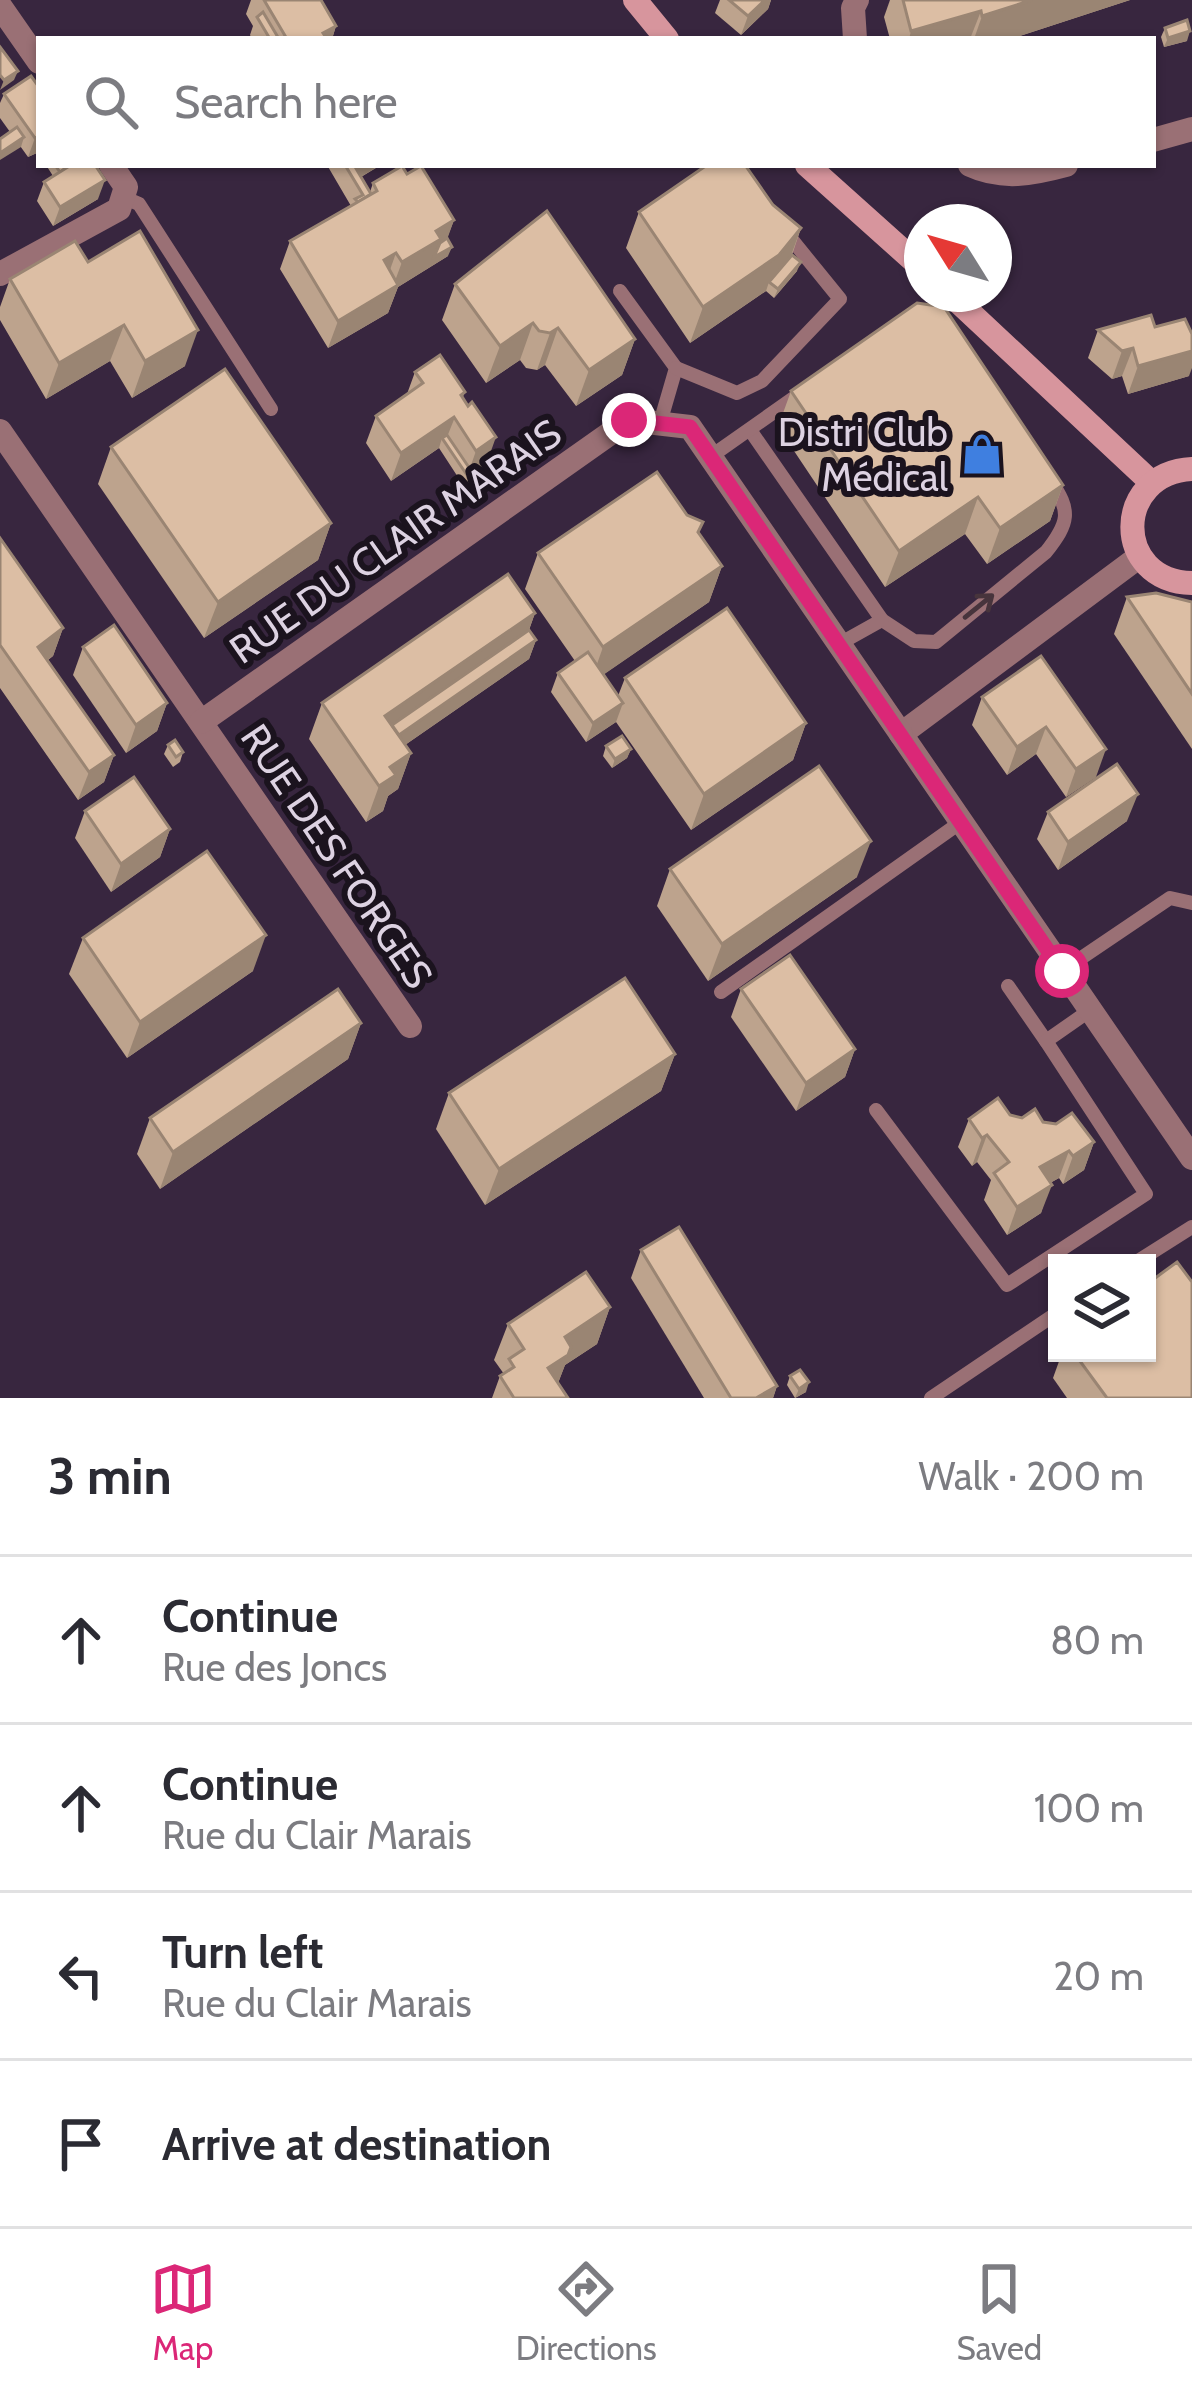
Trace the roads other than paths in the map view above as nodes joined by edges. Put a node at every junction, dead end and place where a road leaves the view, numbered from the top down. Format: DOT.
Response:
graph roads {
  1 [pos="635,0"];
  2 [pos="857,0"];
  3 [pos="0,6"];
  4 [pos="665,36"];
  5 [pos="855,36"];
  6 [pos="36,58"];
  7 [pos="1192,129"];
  8 [pos="1156,139"];
  9 [pos="113,168"];
  10 [pos="810,168"];
  11 [pos="976,168"];
  12 [pos="1055,168"];
  13 [pos="125,192"];
  14 [pos="772,215"];
  15 [pos="904,252"];
  16 [pos="0,274"];
  17 [pos="620,291"];
  18 [pos="969,312"];
  19 [pos="676,368"];
  20 [pos="806,390"];
  21 [pos="271,409"];
  22 [pos="660,423"];
  23 [pos="750,430"];
  24 [pos="0,431"];
  25 [pos="710,457"];
  26 [pos="1034,457"];
  27 [pos="1192,469"];
  28 [pos="1152,482"];
  29 [pos="1140,556"];
  30 [pos="1192,583"];
  31 [pos="882,620"];
  32 [pos="839,644"];
  33 [pos="201,722"];
  34 [pos="901,734"];
  35 [pos="961,822"];
  36 [pos="1192,903"];
  37 [pos="1062,971"];
  38 [pos="1009,986"];
  39 [pos="721,992"];
  40 [pos="1089,1011"];
  41 [pos="410,1026"];
  42 [pos="1046,1042"];
  43 [pos="876,1110"];
  44 [pos="1192,1158"];
  45 [pos="1192,1227"];
  46 [pos="1149,1254"];
  47 [pos="1048,1319"];
  48 [pos="931,1398"];
  1 -- 4 [label="main road"];
  2 -- 5 [label="street"];
  3 -- 6 [label="street"];
  7 -- 8 [label="street"];
  9 -- 13 [label="street"];
  10 -- 15 [label="main road"];
  11 -- 12 [label="street"];
  13 -- 16 [label="street"];
  13 -- 21 [label="lane"];
  14 -- 19 [label="lane"];
  17 -- 19 [label="lane"];
  18 -- 28 [label="main road"];
  19 -- 22 [label="lane"];
  20 -- 23 [label="lane"];
  22 -- 25 [label="street"];
  22 -- 33 [label="street, RUE DU CLAIR MARAIS"];
  23 -- 25 [label="lane"];
  23 -- 31 [label="lane"];
  24 -- 33 [label="street, RUE DES FORGES"];
  25 -- 32 [label="street"];
  31 -- 26 [label="lane, one-way"];
  27 -- 28 [label="main road"];
  28 -- 29 [label="main road"];
  29 -- 30 [label="main road"];
  29 -- 34 [label="street"];
  31 -- 32 [label="lane"];
  32 -- 34 [label="street"];
  33 -- 41 [label="street, RUE DES FORGES"];
  34 -- 35 [label="street"];
  35 -- 37 [label="street"];
  35 -- 39 [label="lane"];
  36 -- 37 [label="lane"];
  37 -- 40 [label="street"];
  38 -- 42 [label="lane"];
  40 -- 42 [label="lane"];
  40 -- 44 [label="street"];
  42 -- 43 [label="lane"];
  45 -- 46 [label="lane"];
  47 -- 48 [label="lane"];
}
